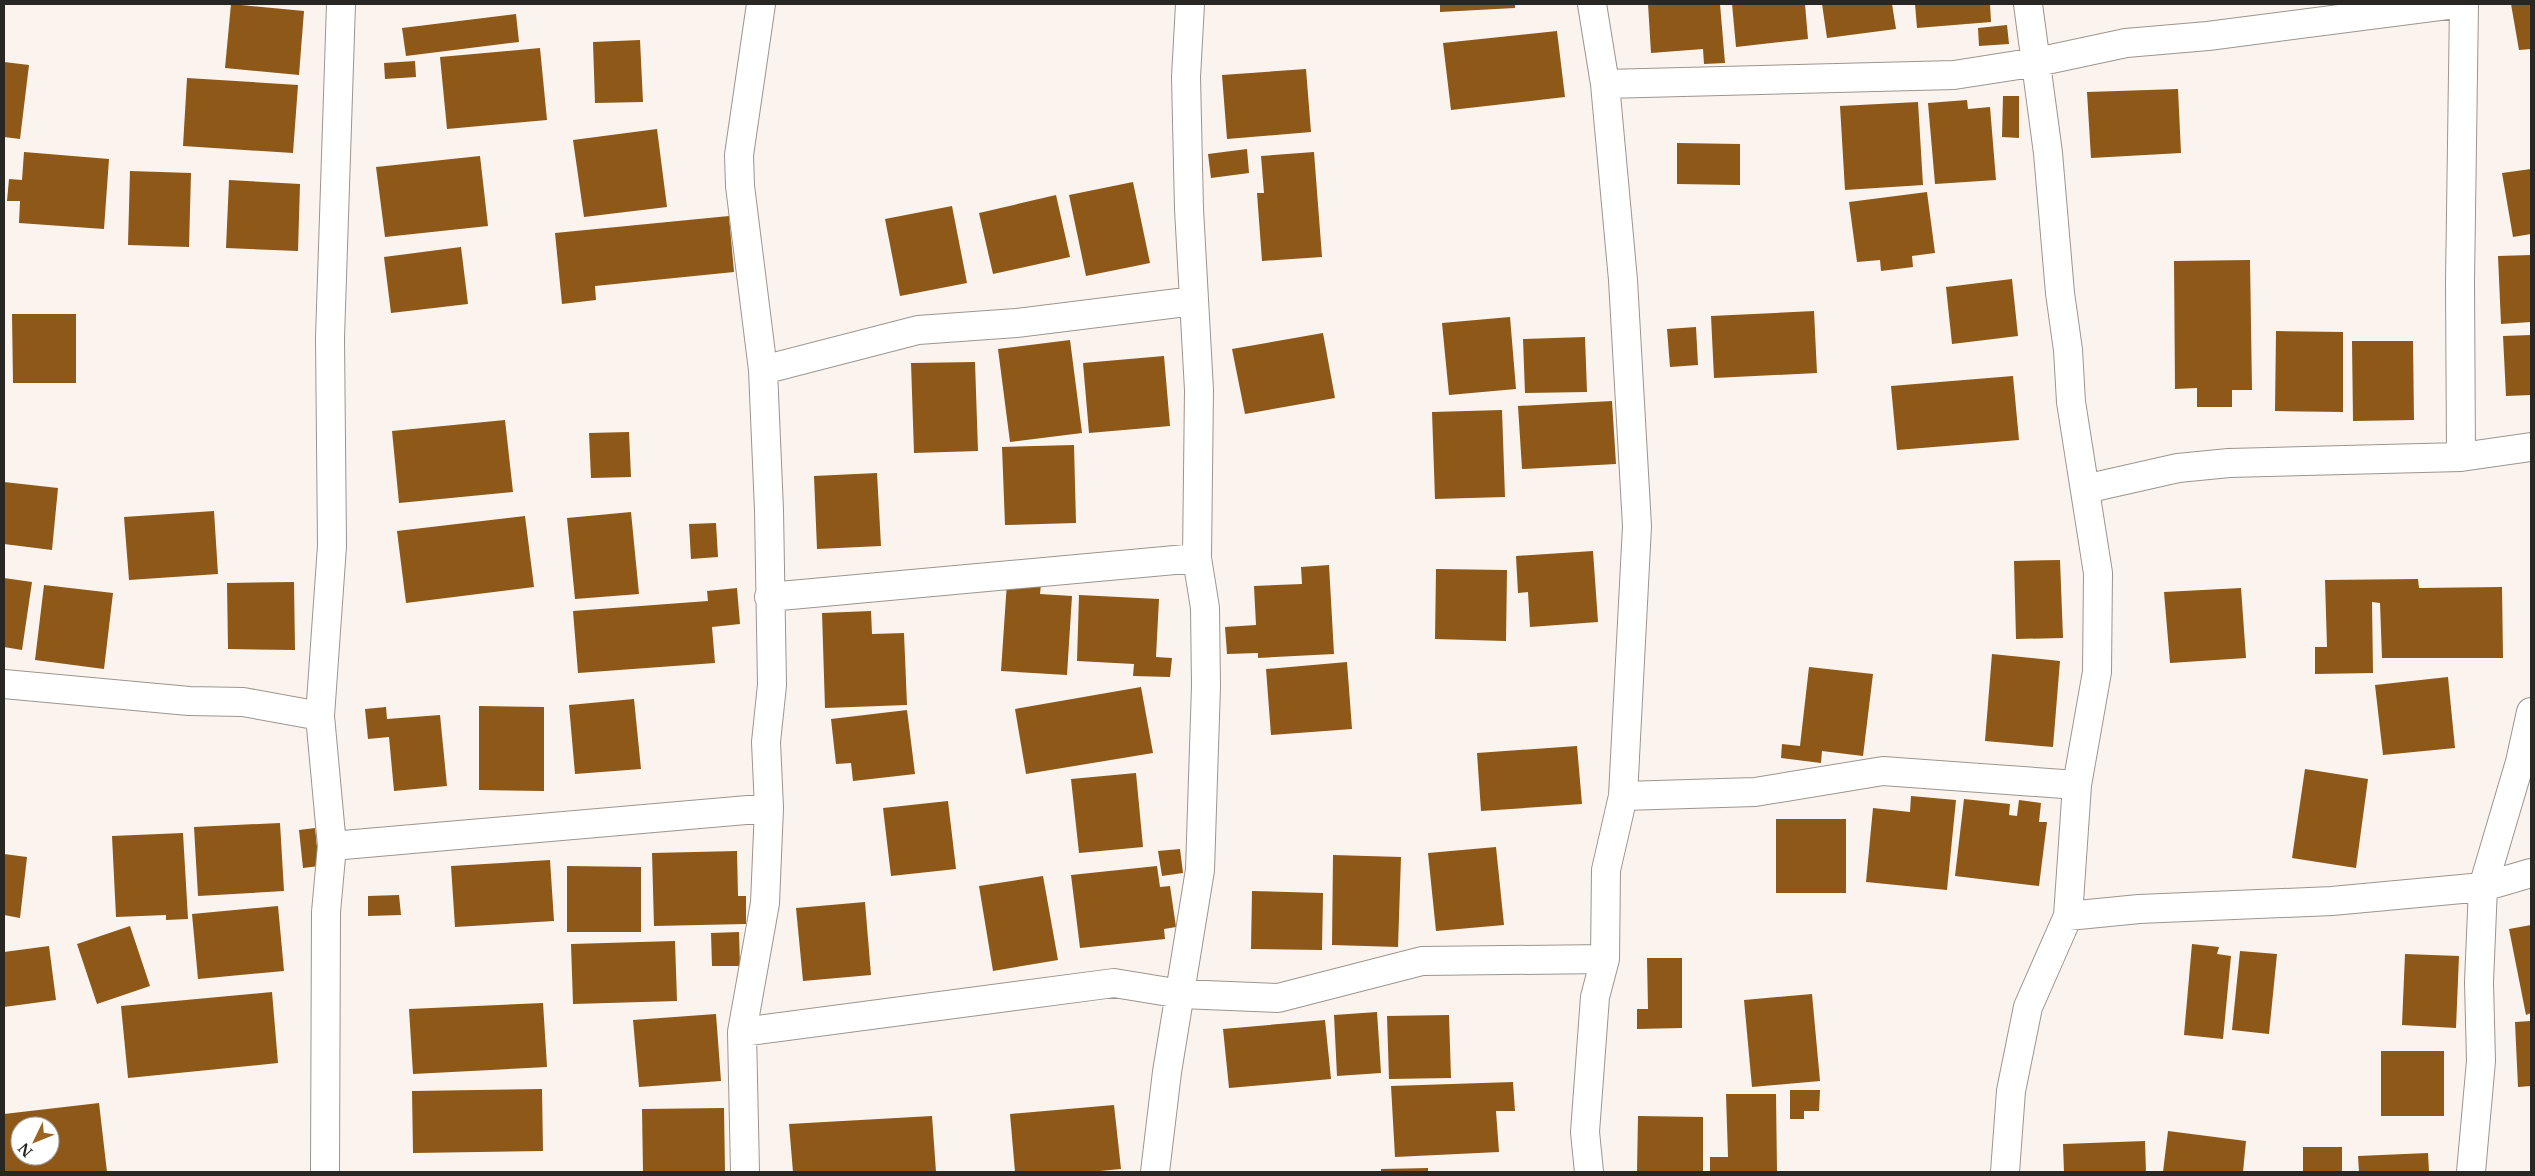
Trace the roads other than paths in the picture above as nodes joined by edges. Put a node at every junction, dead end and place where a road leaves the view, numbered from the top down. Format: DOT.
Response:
graph roads {
  1 [pos="341,4"];
  2 [pos="761,4"];
  3 [pos="1190,4"];
  4 [pos="1592,4"];
  5 [pos="2028,4"];
  6 [pos="2455,4"];
  7 [pos="2464,4"];
  8 [pos="2037,62"];
  9 [pos="1605,84"];
  10 [pos="1194,301"];
  11 [pos="763,370"];
  12 [pos="2531,447"];
  13 [pos="2461,457"];
  14 [pos="2085,489"];
  15 [pos="1197,558"];
  16 [pos="769,598"];
  17 [pos="4,684"];
  18 [pos="2531,712"];
  19 [pos="320,716"];
  20 [pos="2077,785"];
  21 [pos="1623,796"];
  22 [pos="769,808"];
  23 [pos="332,846"];
  24 [pos="2531,873"];
  25 [pos="2482,887"];
  26 [pos="2068,916"];
  27 [pos="1605,959"];
  28 [pos="1181,994"];
  29 [pos="742,1032"];
  30 [pos="326,1172"];
  31 [pos="745,1172"];
  32 [pos="1155,1172"];
  33 [pos="1589,1172"];
  34 [pos="2005,1172"];
  35 [pos="2471,1172"];
  1 -- 19 [label="street"];
  2 -- 11 [label="street"];
  3 -- 10 [label="street"];
  4 -- 9 [label="street"];
  5 -- 8 [label="street"];
  6 -- 8 [label="street"];
  7 -- 13 [label="street"];
  8 -- 9 [label="street"];
  8 -- 14 [label="street"];
  9 -- 21 [label="street"];
  10 -- 11 [label="street"];
  10 -- 15 [label="street"];
  11 -- 16 [label="street"];
  12 -- 13 [label="street"];
  13 -- 14 [label="street"];
  14 -- 20 [label="street"];
  15 -- 16 [label="street"];
  15 -- 28 [label="street"];
  16 -- 22 [label="street"];
  17 -- 19 [label="street"];
  18 -- 25 [label="street"];
  19 -- 23 [label="street"];
  20 -- 21 [label="street"];
  20 -- 26 [label="street"];
  21 -- 27 [label="street"];
  22 -- 23 [label="street"];
  22 -- 29 [label="street"];
  23 -- 30 [label="street"];
  24 -- 25 [label="street"];
  25 -- 26 [label="street"];
  25 -- 35 [label="street"];
  26 -- 34 [label="street"];
  27 -- 28 [label="street"];
  27 -- 33 [label="street"];
  28 -- 29 [label="street"];
  28 -- 32 [label="street"];
  29 -- 31 [label="street"];
}
